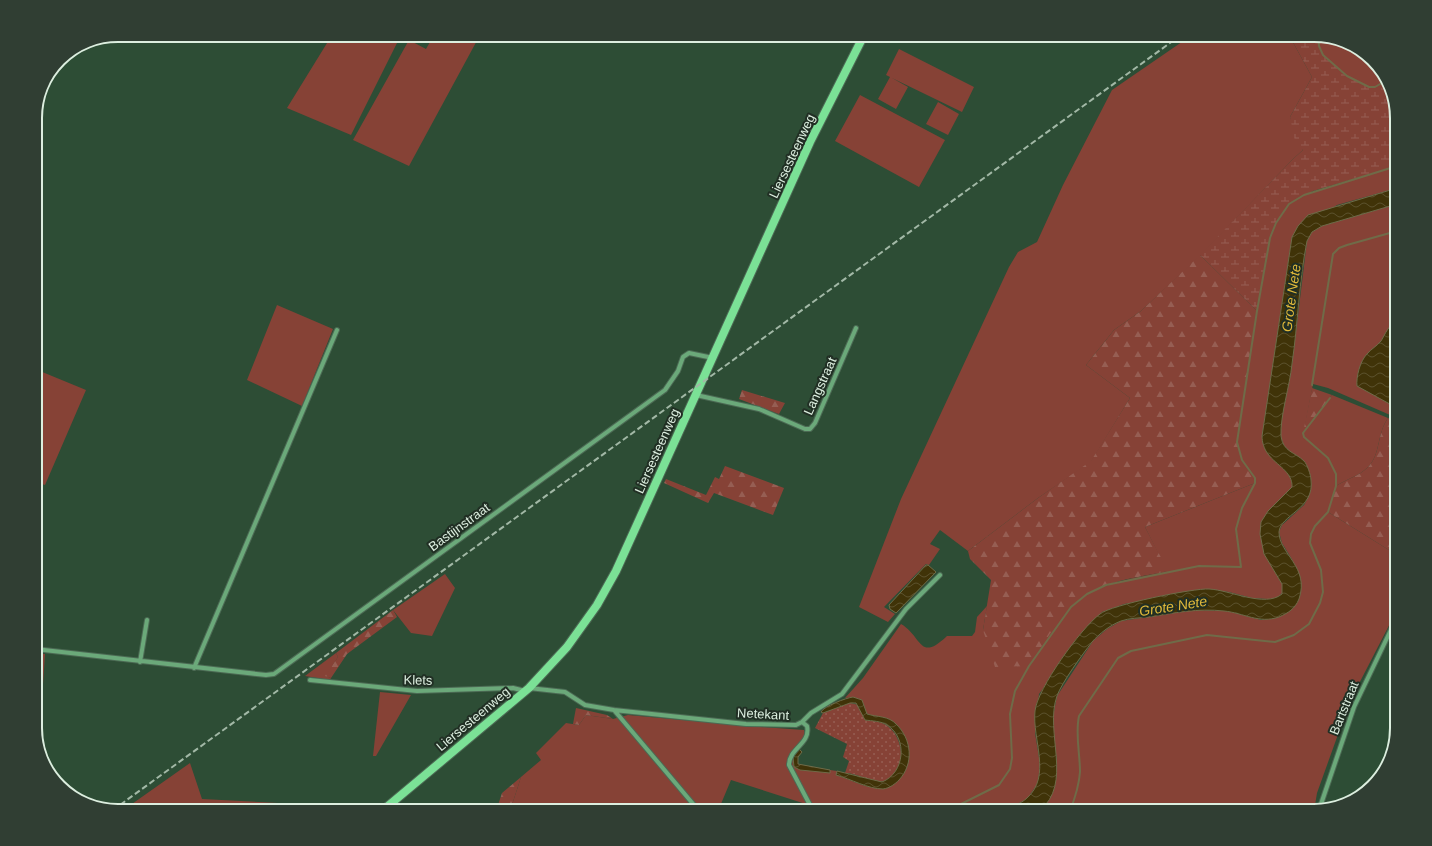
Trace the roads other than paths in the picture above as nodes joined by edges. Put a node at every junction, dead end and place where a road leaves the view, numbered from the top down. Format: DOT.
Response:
graph roads {
  1 [pos="860,42"];
  2 [pos="856,328"];
  3 [pos="337,330"];
  4 [pos="713,358"];
  5 [pos="696,395"];
  6 [pos="940,575"];
  7 [pos="147,620"];
  8 [pos="1390,632"];
  9 [pos="42,650"];
  10 [pos="140,662"];
  11 [pos="194,668"];
  12 [pos="310,680"];
  13 [pos="527,690"];
  14 [pos="614,710"];
  15 [pos="802,722"];
  16 [pos="1321,803"];
  17 [pos="390,804"];
  18 [pos="693,804"];
  19 [pos="810,804"];
  1 -- 4 [label="street, Liersesteenweg"];
  2 -- 5 [label="street, Langstraat"];
  3 -- 11 [label="street"];
  4 -- 5 [label="street, Liersesteenweg"];
  4 -- 11 [label="street, Bastijnstraat"];
  5 -- 13 [label="street, Liersesteenweg"];
  6 -- 15 [label="street, Netekant"];
  7 -- 10 [label="street"];
  8 -- 16 [label="street, Bartstraat"];
  9 -- 10 [label="street, Bastijnstraat"];
  10 -- 11 [label="street, Bastijnstraat"];
  12 -- 13 [label="street, Klets"];
  13 -- 14 [label="street, Netekant"];
  13 -- 17 [label="street, Liersesteenweg"];
  14 -- 15 [label="street, Netekant"];
  14 -- 18 [label="street"];
  15 -- 19 [label="street"];
}
